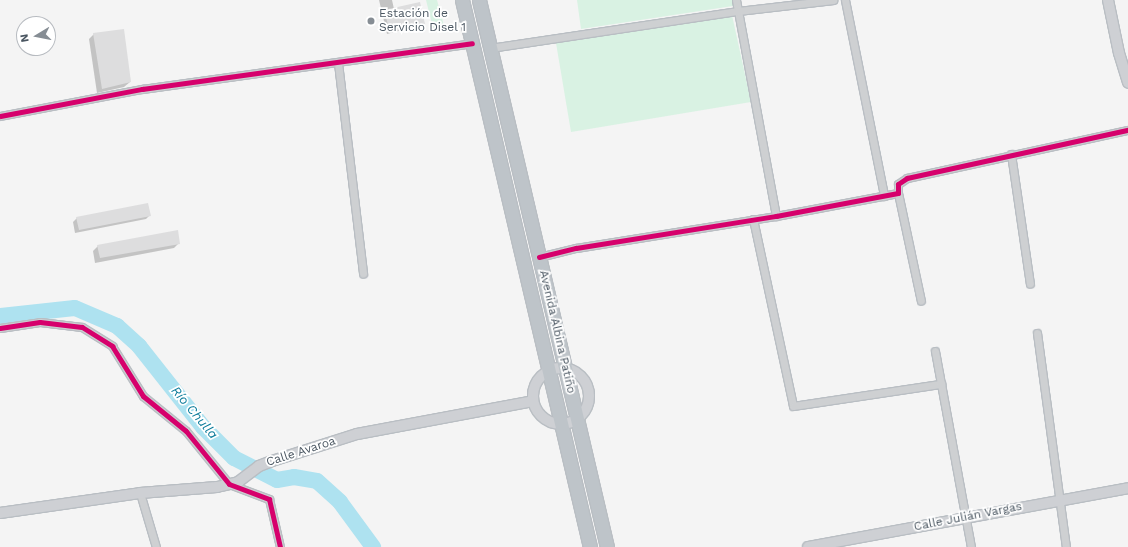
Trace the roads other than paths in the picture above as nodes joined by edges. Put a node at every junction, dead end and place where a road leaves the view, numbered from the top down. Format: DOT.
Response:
graph roads {
  1 [pos="462,0"];
  2 [pos="478,0"];
  3 [pos="736,0"];
  4 [pos="833,0"];
  5 [pos="845,0"];
  6 [pos="1108,0"];
  7 [pos="738,11"];
  8 [pos="472,43"];
  9 [pos="490,48"];
  10 [pos="338,63"];
  11 [pos="1128,83"];
  12 [pos="0,116"];
  13 [pos="1128,130"];
  14 [pos="1011,154"];
  15 [pos="898,193"];
  16 [pos="884,196"];
  17 [pos="776,216"];
  18 [pos="753,219"];
  19 [pos="539,257"];
  20 [pos="362,274"];
  21 [pos="1030,284"];
  22 [pos="921,301"];
  23 [pos="0,328"];
  24 [pos="1037,334"];
  25 [pos="935,351"];
  26 [pos="565,368"];
  27 [pos="549,372"];
  28 [pos="941,384"];
  29 [pos="533,401"];
  30 [pos="577,420"];
  31 [pos="561,425"];
  32 [pos="229,484"];
  33 [pos="1128,488"];
  34 [pos="140,493"];
  35 [pos="1058,500"];
  36 [pos="0,513"];
  37 [pos="965,518"];
  38 [pos="156,547"];
  39 [pos="280,547"];
  40 [pos="590,547"];
  41 [pos="607,547"];
  42 [pos="808,547"];
  43 [pos="971,547"];
  44 [pos="1066,547"];
  1 -- 8 [label="highway, Avenida Albina Patiño"];
  2 -- 9 [label="highway, Avenida Albina Patiño"];
  3 -- 7 [label="street"];
  4 -- 7 [label="street"];
  5 -- 16 [label="street"];
  6 -- 11 [label="main road"];
  7 -- 9 [label="street"];
  7 -- 17 [label="street"];
  8 -- 10 [label="street"];
  8 -- 27 [label="highway, Avenida Albina Patiño"];
  9 -- 19 [label="highway, Avenida Albina Patiño"];
  10 -- 12 [label="street"];
  10 -- 20 [label="street"];
  13 -- 14 [label="street"];
  14 -- 15 [label="street"];
  14 -- 21 [label="street"];
  15 -- 16 [label="street"];
  15 -- 22 [label="street"];
  16 -- 17 [label="street"];
  17 -- 18 [label="street"];
  18 -- 19 [label="street"];
  18 -- 28 [label="street"];
  19 -- 26 [label="highway, Avenida Albina Patiño"];
  23 -- 32 [label="street"];
  24 -- 35 [label="street"];
  25 -- 28 [label="street"];
  26 -- 27 [label="main road"];
  26 -- 30 [label="highway, Avenida Albina Patiño"];
  26 -- 30 [label="main road"];
  27 -- 29 [label="main road"];
  27 -- 31 [label="highway, Avenida Albina Patiño"];
  28 -- 37 [label="street"];
  29 -- 31 [label="main road"];
  29 -- 32 [label="main road, Calle Avaroa"];
  30 -- 31 [label="main road"];
  30 -- 41 [label="highway, Avenida Albina Patiño"];
  31 -- 40 [label="highway, Avenida Albina Patiño"];
  32 -- 34 [label="main road, Calle Avaroa"];
  32 -- 39 [label="street"];
  33 -- 35 [label="main road, Calle Julián Vargas"];
  34 -- 36 [label="main road, Calle Avaroa"];
  34 -- 38 [label="street"];
  35 -- 37 [label="main road, Calle Julián Vargas"];
  35 -- 44 [label="street"];
  37 -- 42 [label="main road, Calle Julián Vargas"];
  37 -- 43 [label="street"];
}
